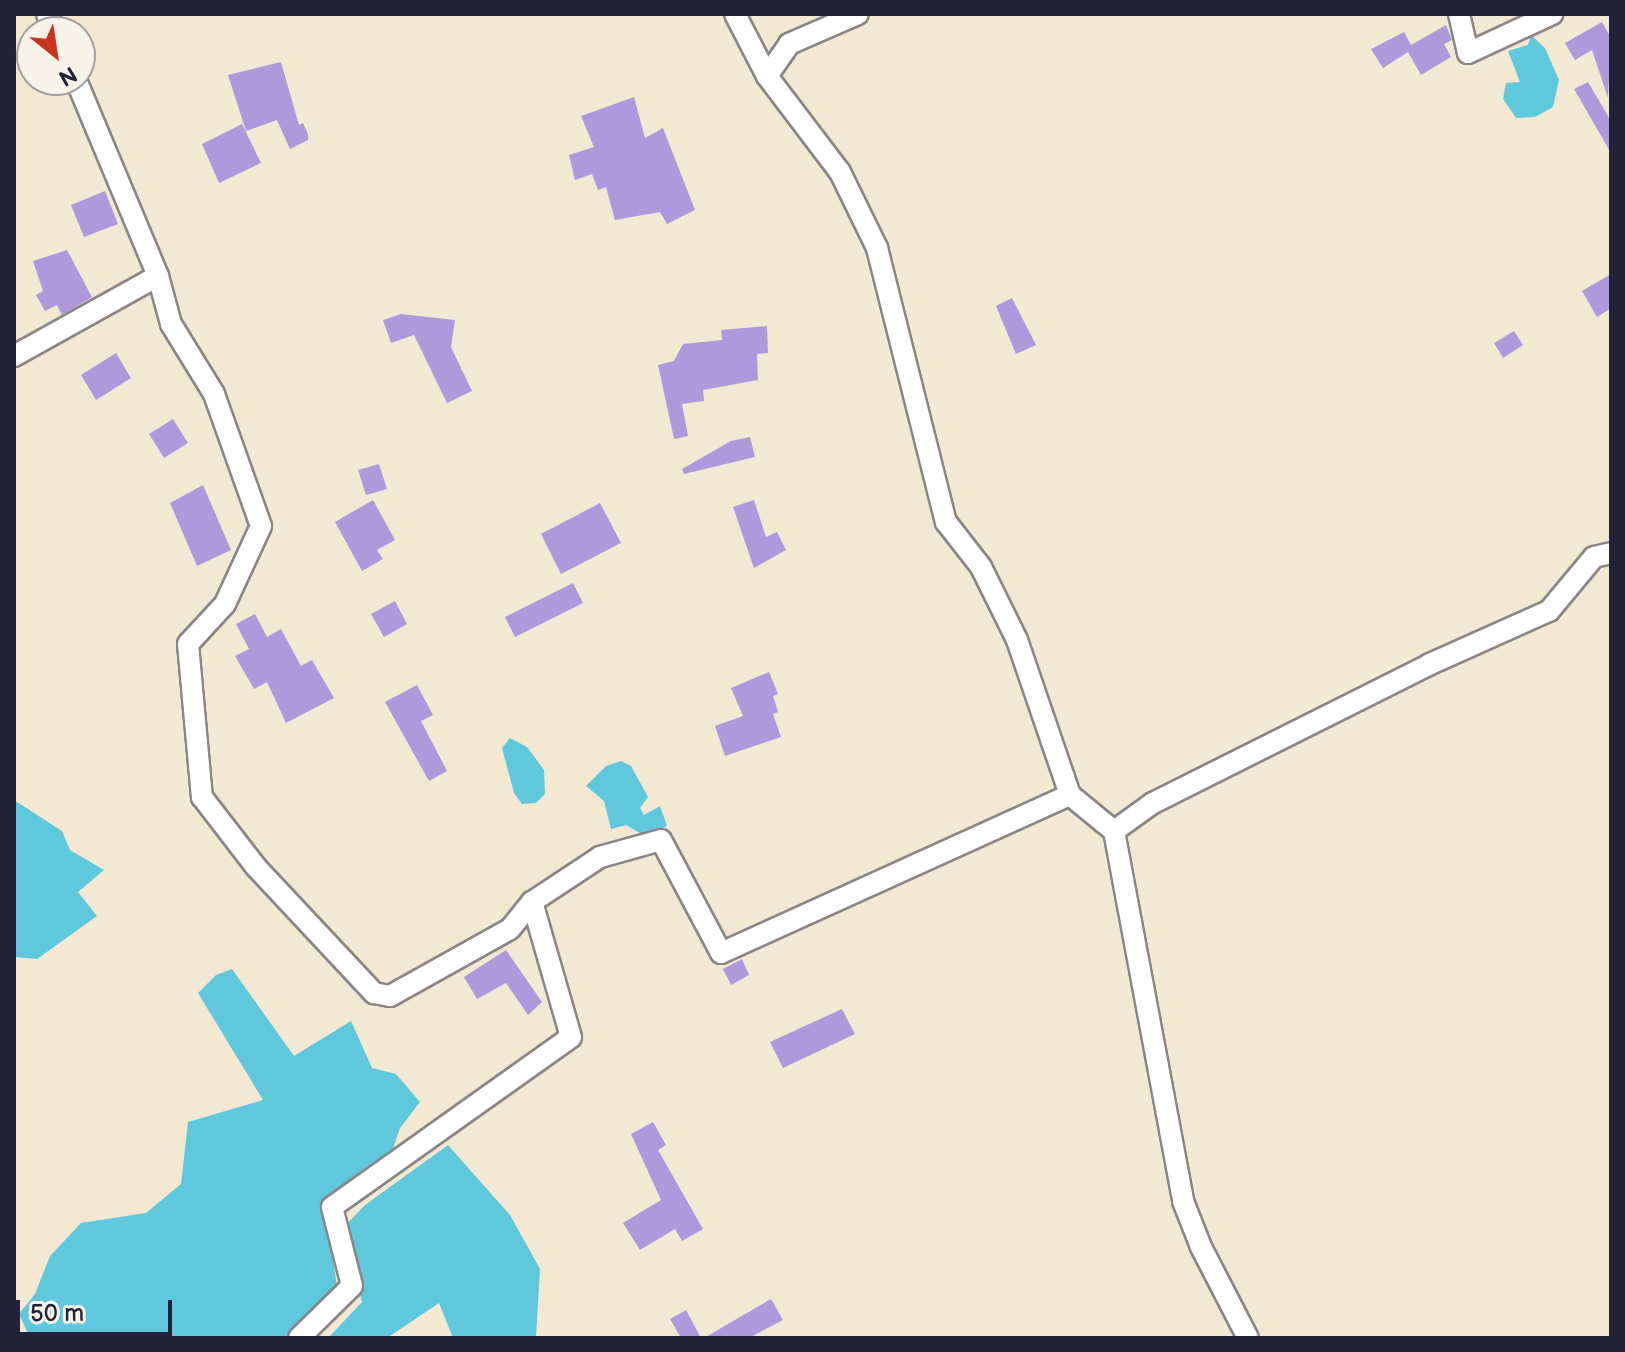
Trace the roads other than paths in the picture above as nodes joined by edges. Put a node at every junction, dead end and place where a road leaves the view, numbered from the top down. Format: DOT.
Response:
graph roads {
  1 [pos="735,14"];
  2 [pos="858,14"];
  3 [pos="1459,14"];
  4 [pos="1552,14"];
  5 [pos="767,76"];
  6 [pos="83,96"];
  7 [pos="158,276"];
  8 [pos="14,356"];
  9 [pos="1611,553"];
  10 [pos="1070,795"];
  11 [pos="1114,831"];
  12 [pos="532,902"];
  13 [pos="299,1338"];
  14 [pos="1248,1338"];
  1 -- 5 [label="street"];
  2 -- 5 [label="street"];
  3 -- 4 [label="street"];
  5 -- 10 [label="street"];
  6 -- 7 [label="street"];
  7 -- 8 [label="street"];
  7 -- 12 [label="street"];
  9 -- 11 [label="street"];
  10 -- 11 [label="street"];
  10 -- 12 [label="street"];
  11 -- 14 [label="street"];
  12 -- 13 [label="street"];
}
